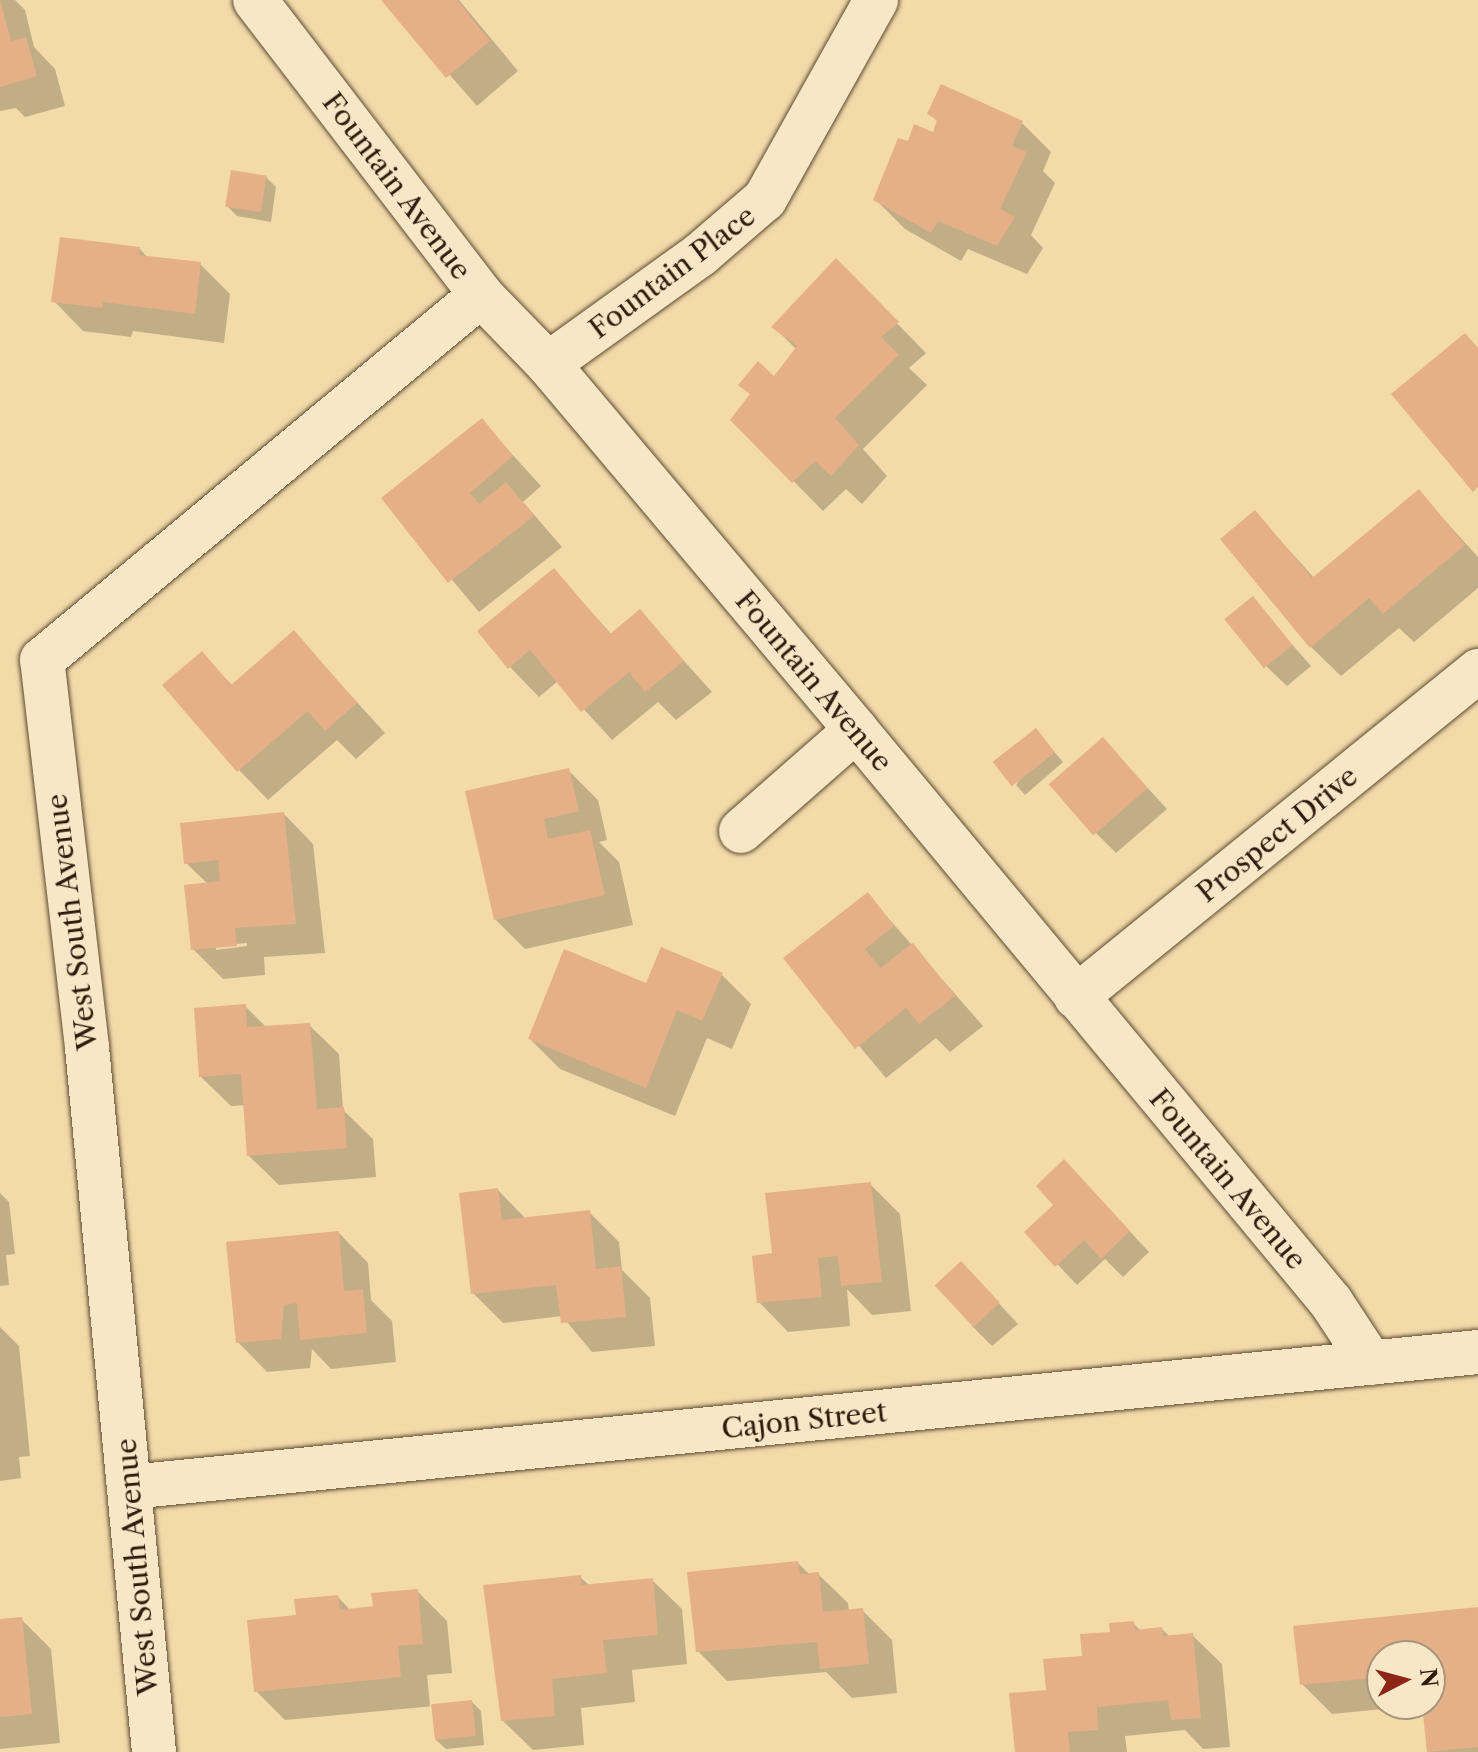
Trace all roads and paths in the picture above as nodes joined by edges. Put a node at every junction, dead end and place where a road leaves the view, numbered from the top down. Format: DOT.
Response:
graph roads {
  1 [pos="255,0"];
  2 [pos="876,0"];
  3 [pos="481,295"];
  4 [pos="548,364"];
  5 [pos="1478,671"];
  6 [pos="856,730"];
  7 [pos="741,831"];
  8 [pos="1076,997"];
  9 [pos="1478,1352"];
  10 [pos="1371,1363"];
  11 [pos="130,1487"];
  12 [pos="154,1752"];
  1 -- 3 [label="street, Fountain Avenue"];
  2 -- 4 [label="street, Fountain Place"];
  3 -- 4 [label="street, Fountain Avenue"];
  3 -- 11 [label="street, West South Avenue"];
  4 -- 6 [label="street, Fountain Avenue"];
  5 -- 8 [label="street, Prospect Drive"];
  6 -- 7 [label="street"];
  6 -- 8 [label="street, Fountain Avenue"];
  8 -- 10 [label="street, Fountain Avenue"];
  9 -- 10 [label="street, Cajon Street"];
  10 -- 11 [label="street, Cajon Street"];
  11 -- 12 [label="street, West South Avenue"];
}
